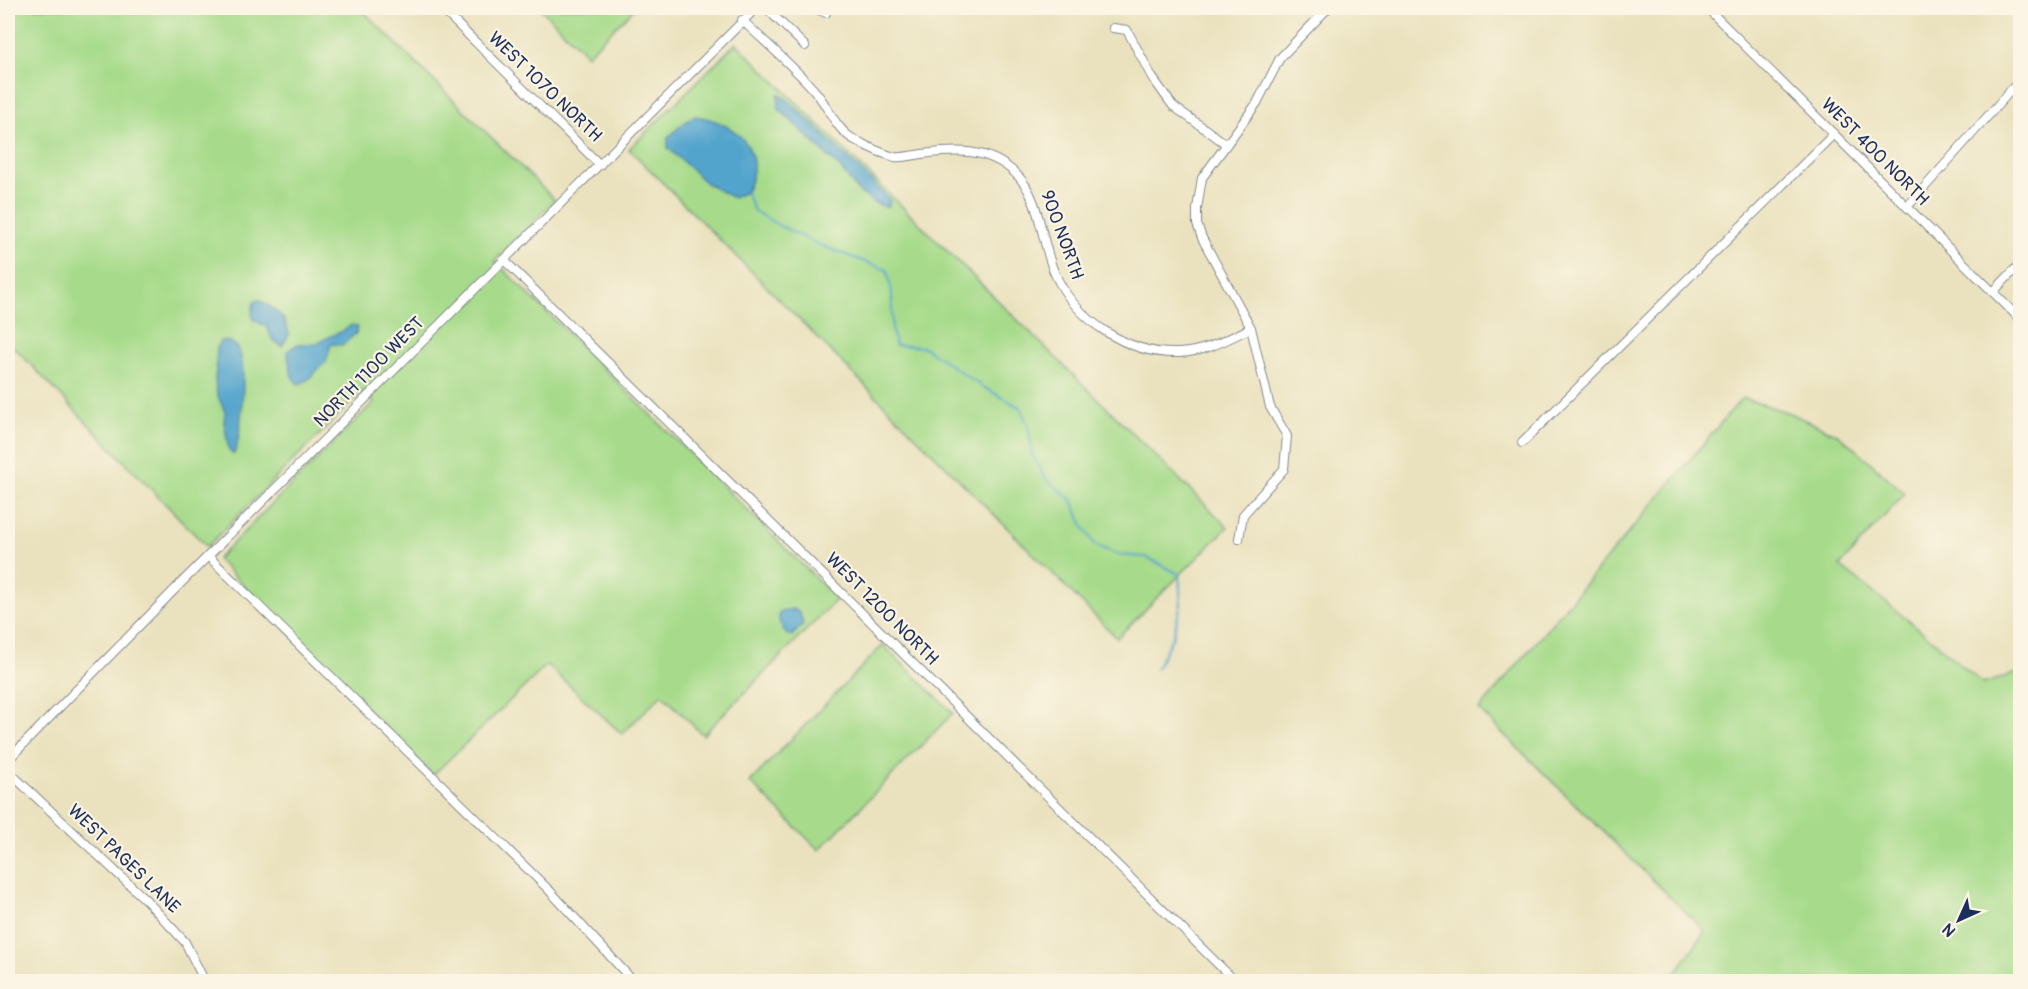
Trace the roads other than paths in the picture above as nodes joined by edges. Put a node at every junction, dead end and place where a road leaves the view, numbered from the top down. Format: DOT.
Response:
graph roads {
  1 [pos="441,8"];
  2 [pos="755,8"];
  3 [pos="766,8"];
  4 [pos="814,8"];
  5 [pos="1328,8"];
  6 [pos="1707,8"];
  7 [pos="826,13"];
  8 [pos="742,20"];
  9 [pos="1113,28"];
  10 [pos="805,46"];
  11 [pos="2020,80"];
  12 [pos="1833,134"];
  13 [pos="1226,144"];
  14 [pos="600,165"];
  15 [pos="1907,207"];
  16 [pos="504,260"];
  17 [pos="2020,264"];
  18 [pos="1993,292"];
  19 [pos="2020,319"];
  20 [pos="1251,328"];
  21 [pos="1522,443"];
  22 [pos="1239,539"];
  23 [pos="208,556"];
  24 [pos="8,760"];
  25 [pos="8,771"];
  26 [pos="205,981"];
  27 [pos="634,981"];
  28 [pos="1236,981"];
  1 -- 14 [label="street, WEST 1070 NORTH"];
  2 -- 8 [label="street, NORTH 1100 WEST"];
  3 -- 10 [label="street"];
  4 -- 7 [label="street"];
  5 -- 13 [label="street"];
  6 -- 12 [label="street, WEST 400 NORTH"];
  8 -- 14 [label="street, NORTH 1100 WEST"];
  8 -- 20 [label="street, 900 NORTH"];
  9 -- 13 [label="street"];
  11 -- 15 [label="street"];
  12 -- 15 [label="street, WEST 400 NORTH"];
  12 -- 21 [label="street"];
  13 -- 20 [label="street"];
  14 -- 16 [label="street, NORTH 1100 WEST"];
  15 -- 18 [label="street, WEST 400 NORTH"];
  16 -- 23 [label="street, NORTH 1100 WEST"];
  16 -- 28 [label="street, WEST 1200 NORTH"];
  17 -- 18 [label="street"];
  18 -- 19 [label="street, WEST 400 NORTH"];
  20 -- 22 [label="street"];
  23 -- 24 [label="street, NORTH 1100 WEST"];
  23 -- 27 [label="street"];
  25 -- 26 [label="street, WEST PAGES LANE"];
}
